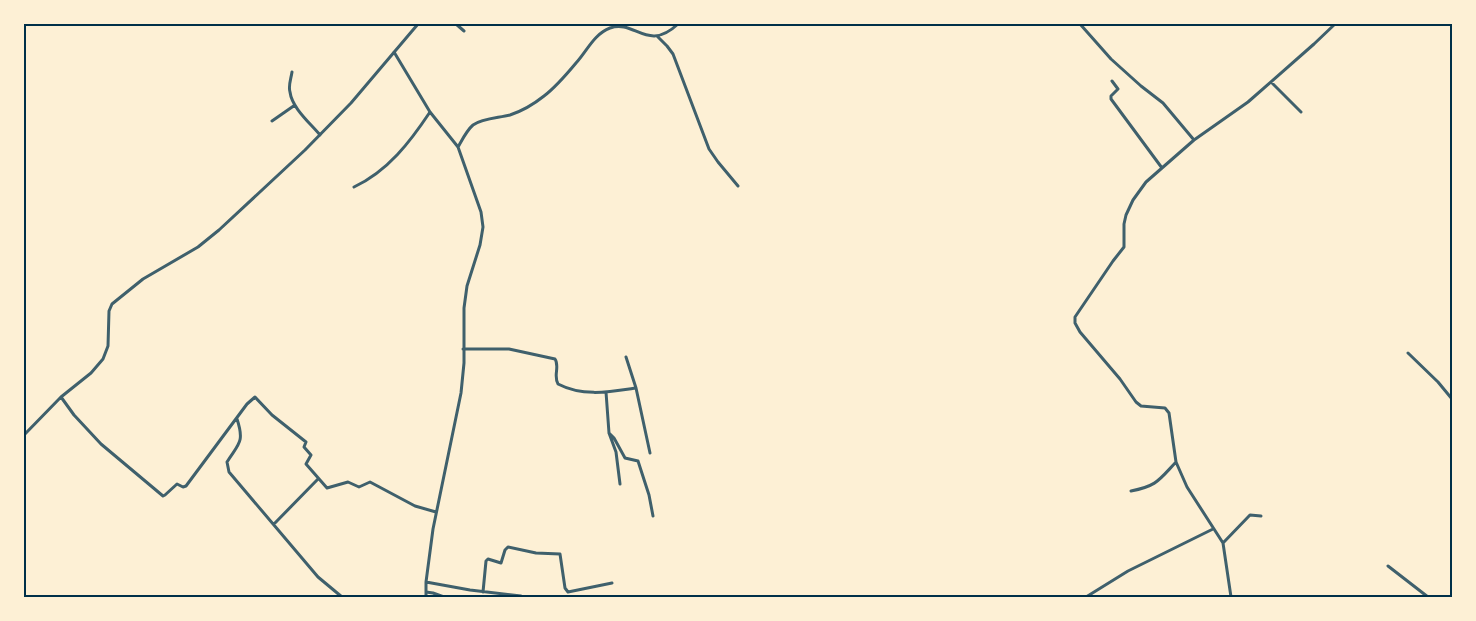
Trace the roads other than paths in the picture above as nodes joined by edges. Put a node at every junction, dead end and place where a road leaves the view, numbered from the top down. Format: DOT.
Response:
graph roads {
  1 [pos="418,24"];
  2 [pos="456,24"];
  3 [pos="678,24"];
  4 [pos="1080,24"];
  5 [pos="1335,24"];
  6 [pos="464,31"];
  7 [pos="657,36"];
  8 [pos="394,52"];
  9 [pos="292,72"];
  10 [pos="1112,81"];
  11 [pos="1271,82"];
  12 [pos="295,105"];
  13 [pos="430,112"];
  14 [pos="1301,112"];
  15 [pos="272,121"];
  16 [pos="320,135"];
  17 [pos="1194,140"];
  18 [pos="458,147"];
  19 [pos="1162,168"];
  20 [pos="738,186"];
  21 [pos="354,187"];
  22 [pos="463,349"];
  23 [pos="1408,353"];
  24 [pos="626,357"];
  25 [pos="636,388"];
  26 [pos="606,392"];
  27 [pos="61,397"];
  28 [pos="1452,399"];
  29 [pos="237,418"];
  30 [pos="609,432"];
  31 [pos="24,435"];
  32 [pos="650,453"];
  33 [pos="1176,462"];
  34 [pos="318,479"];
  35 [pos="620,484"];
  36 [pos="1130,491"];
  37 [pos="436,512"];
  38 [pos="653,516"];
  39 [pos="1261,516"];
  40 [pos="274,524"];
  41 [pos="1213,529"];
  42 [pos="1223,543"];
  43 [pos="1388,566"];
  44 [pos="426,582"];
  45 [pos="612,583"];
  46 [pos="426,592"];
  47 [pos="483,592"];
  48 [pos="521,596"];
  49 [pos="342,597"];
  50 [pos="426,597"];
  51 [pos="444,597"];
  52 [pos="1086,597"];
  53 [pos="1231,597"];
  54 [pos="1428,597"];
  1 -- 8 [label="street"];
  2 -- 6 [label="street"];
  3 -- 7 [label="street"];
  4 -- 17 [label="street"];
  5 -- 11 [label="street"];
  7 -- 18 [label="street"];
  7 -- 20 [label="street"];
  8 -- 13 [label="street"];
  8 -- 16 [label="street"];
  9 -- 12 [label="street"];
  10 -- 19 [label="street"];
  11 -- 14 [label="street"];
  11 -- 17 [label="street"];
  12 -- 15 [label="street"];
  12 -- 16 [label="street"];
  13 -- 18 [label="street"];
  13 -- 21 [label="street"];
  16 -- 27 [label="street"];
  17 -- 19 [label="street"];
  18 -- 22 [label="street"];
  19 -- 33 [label="street"];
  22 -- 26 [label="street"];
  22 -- 37 [label="street"];
  23 -- 28 [label="street"];
  24 -- 25 [label="street"];
  25 -- 26 [label="street"];
  25 -- 32 [label="street"];
  26 -- 30 [label="street"];
  27 -- 29 [label="street"];
  27 -- 31 [label="street"];
  29 -- 34 [label="street"];
  29 -- 40 [label="street"];
  30 -- 35 [label="street"];
  30 -- 38 [label="street"];
  33 -- 36 [label="street"];
  33 -- 41 [label="street"];
  34 -- 37 [label="street"];
  34 -- 40 [label="street"];
  37 -- 44 [label="street"];
  39 -- 42 [label="street"];
  40 -- 49 [label="street"];
  41 -- 42 [label="street"];
  41 -- 52 [label="street"];
  42 -- 53 [label="street"];
  43 -- 54 [label="street"];
  44 -- 46 [label="street"];
  44 -- 47 [label="street"];
  45 -- 47 [label="street"];
  46 -- 50 [label="street"];
  46 -- 51 [label="street"];
  47 -- 48 [label="street"];
}
